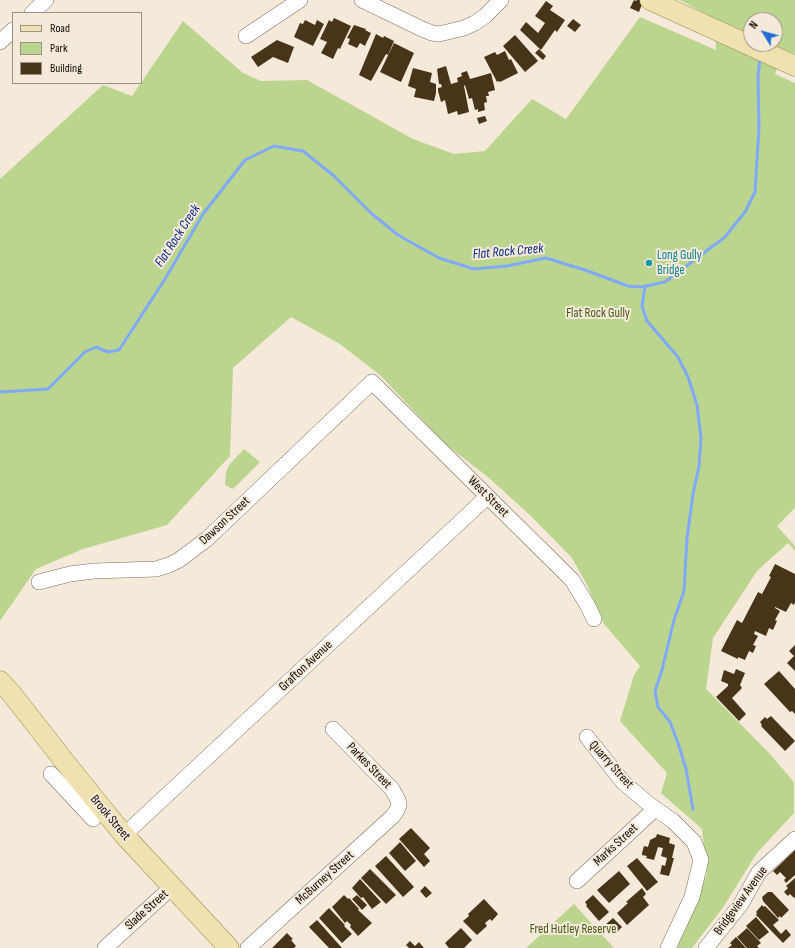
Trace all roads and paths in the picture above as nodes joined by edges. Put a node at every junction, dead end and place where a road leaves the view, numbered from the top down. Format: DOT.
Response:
graph roads {
  1 [pos="46,0"];
  2 [pos="300,0"];
  3 [pos="362,0"];
  4 [pos="502,0"];
  5 [pos="650,0"];
  6 [pos="33,12"];
  7 [pos="12,31"];
  8 [pos="246,36"];
  9 [pos="0,42"];
  10 [pos="795,66"];
  11 [pos="372,382"];
  12 [pos="487,497"];
  13 [pos="39,582"];
  14 [pos="594,619"];
  15 [pos="0,681"];
  16 [pos="333,729"];
  17 [pos="586,738"];
  18 [pos="51,774"];
  19 [pos="76,789"];
  20 [pos="399,805"];
  21 [pos="655,809"];
  22 [pos="93,819"];
  23 [pos="124,835"];
  24 [pos="795,839"];
  25 [pos="577,881"];
  26 [pos="172,887"];
  27 [pos="104,948"];
  28 [pos="229,948"];
  29 [pos="248,948"];
  30 [pos="668,948"];
  31 [pos="706,948"];
  1 -- 6 [label="street"];
  2 -- 8 [label="street"];
  3 -- 4 [label="street"];
  5 -- 10 [label="main road"];
  7 -- 9 [label="street"];
  11 -- 12 [label="street, West Street"];
  11 -- 13 [label="street, Dawson Street"];
  12 -- 14 [label="street, West Street"];
  12 -- 23 [label="street, Grafton Avenue"];
  15 -- 19 [label="main road, Brook Street"];
  16 -- 20 [label="street, Parkes Street"];
  17 -- 21 [label="street, Quarry Street"];
  18 -- 19 [label="street"];
  19 -- 22 [label="street"];
  19 -- 23 [label="main road, Brook Street"];
  20 -- 29 [label="street, McBurney Street"];
  21 -- 25 [label="street, Marks Street"];
  21 -- 30 [label="street, Quarry Street"];
  23 -- 26 [label="main road, Brook Street"];
  24 -- 31 [label="street, Bridgeview Avenue"];
  26 -- 27 [label="street, Slade Street"];
  26 -- 28 [label="main road, Brook Street"];
}
